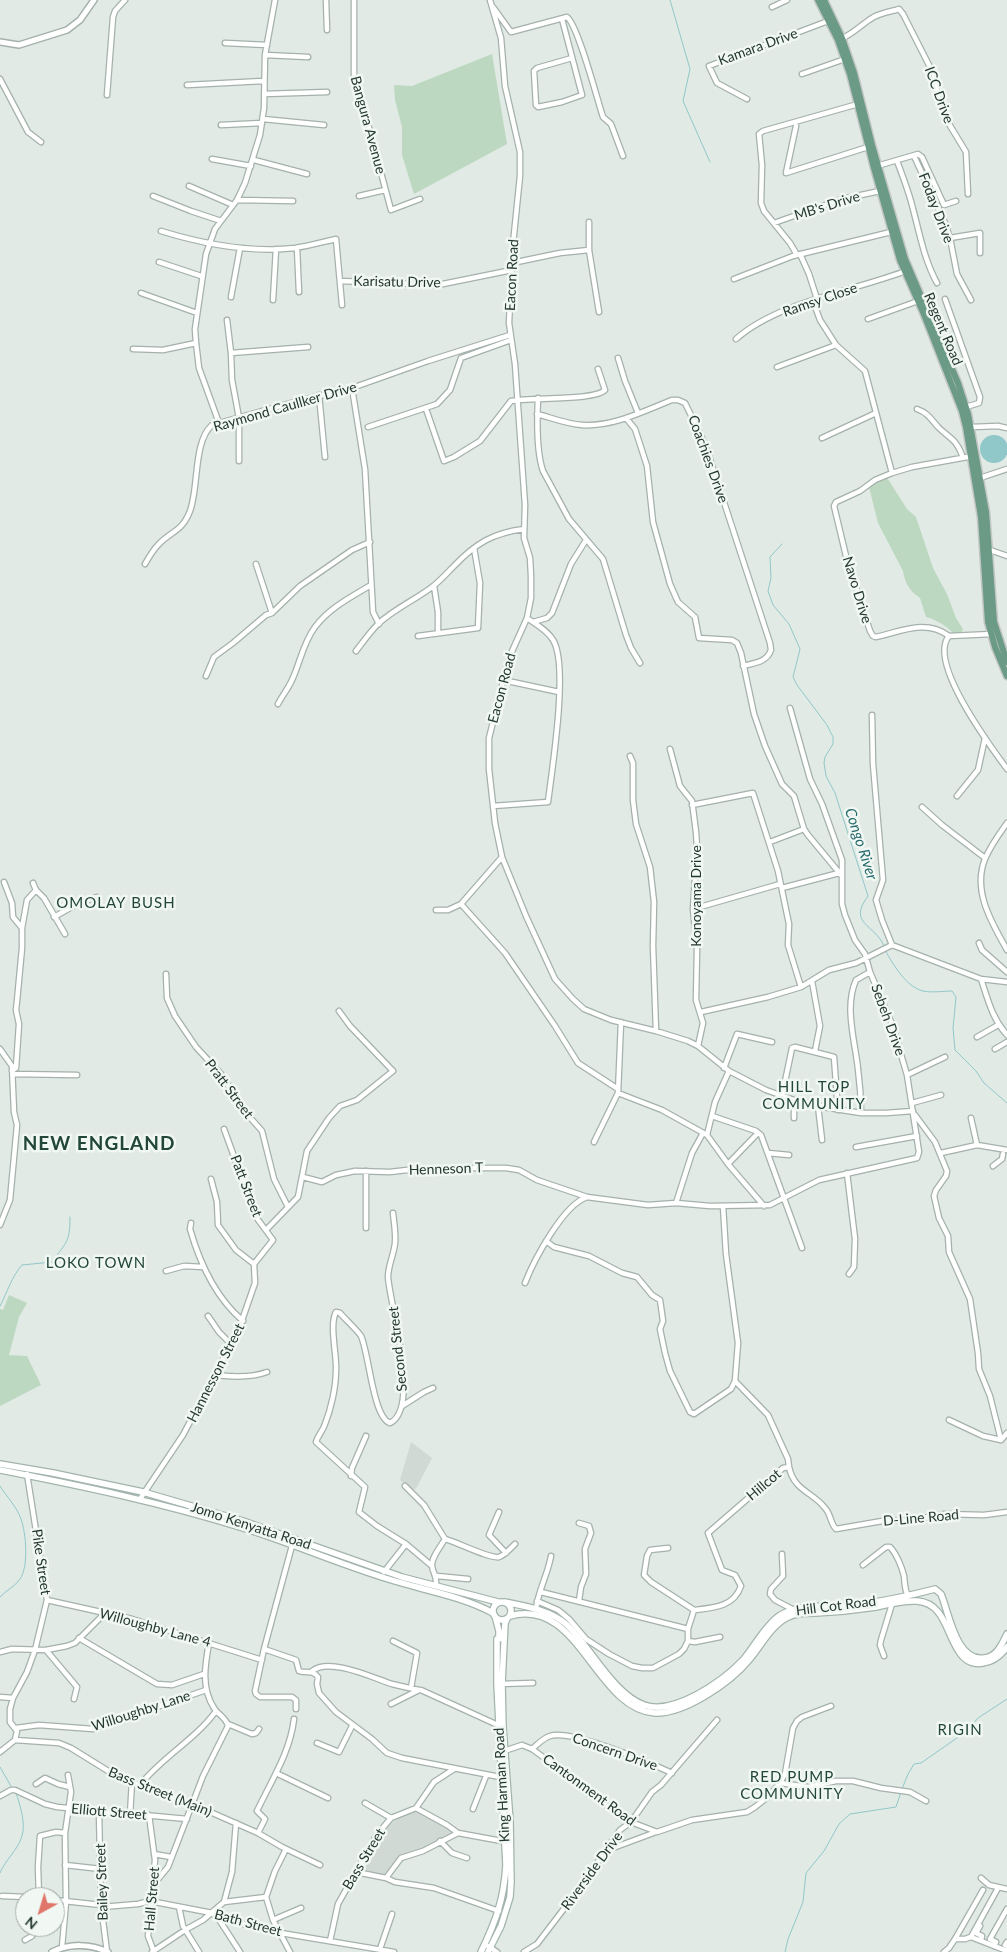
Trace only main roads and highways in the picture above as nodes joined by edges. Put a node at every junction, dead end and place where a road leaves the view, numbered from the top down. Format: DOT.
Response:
graph roads {
  1 [pos="818,0"];
  2 [pos="824,0"];
  3 [pos="840,39"];
  4 [pos="853,78"];
  5 [pos="876,167"];
  6 [pos="895,231"];
  7 [pos="907,271"];
  8 [pos="933,330"];
  9 [pos="940,348"];
  10 [pos="974,456"];
  11 [pos="986,549"];
  12 [pos="994,634"];
  13 [pos="1007,662"];
  14 [pos="1007,676"];
  15 [pos="0,1464"];
  16 [pos="14,1469"];
  17 [pos="0,1470"];
  18 [pos="27,1471"];
  19 [pos="293,1542"];
  20 [pos="931,1590"];
  21 [pos="942,1597"];
  22 [pos="498,1602"];
  23 [pos="506,1602"];
  24 [pos="931,1605"];
  25 [pos="494,1615"];
  26 [pos="508,1617"];
  27 [pos="1007,1634"];
  28 [pos="1007,1647"];
  29 [pos="500,1684"];
  30 [pos="487,1948"];
  31 [pos="481,1952"];
  1 -- 3 [label="main road, Regent Road"];
  2 -- 3 [label="main road, Regent Road"];
  3 -- 4 [label="main road, Regent Road"];
  3 -- 4 [label="main road, Regent Road"];
  4 -- 5 [label="main road, Regent Road"];
  4 -- 5 [label="main road, Regent Road"];
  5 -- 6 [label="main road, Regent Road"];
  5 -- 6 [label="main road, Regent Road"];
  6 -- 7 [label="main road, Regent Road"];
  7 -- 8 [label="main road, Regent Road"];
  7 -- 8 [label="main road, Regent Road"];
  8 -- 9 [label="main road, Regent Road"];
  9 -- 10 [label="main road, Regent Road"];
  9 -- 10 [label="main road, Regent Road"];
  10 -- 11 [label="main road, Regent Road"];
  10 -- 11 [label="main road, Regent Road"];
  11 -- 12 [label="main road, Regent Road"];
  12 -- 13 [label="main road, Regent Road"];
  12 -- 14 [label="main road, Regent Road"];
  15 -- 16 [label="main road, Jomo Kenyatta Road"];
  16 -- 17 [label="main road, Jomo Kenyatta Road"];
  16 -- 18 [label="main road, Jomo Kenyatta Road"];
  18 -- 19 [label="main road, Jomo Kenyatta Road"];
  18 -- 19 [label="main road, Jomo Kenyatta Road"];
  19 -- 22 [label="main road, Jomo Kenyatta Road"];
  19 -- 25 [label="main road, Jomo Kenyatta Road"];
  20 -- 21 [label="main road"];
  20 -- 23 [label="main road, Hill Cot Road"];
  20 -- 24 [label="main road"];
  21 -- 24 [label="main road"];
  21 -- 27 [label="main road"];
  22 -- 23 [label="main road"];
  22 -- 25 [label="main road"];
  23 -- 26 [label="main road"];
  24 -- 26 [label="main road, Hill Cot Road"];
  24 -- 28 [label="main road"];
  25 -- 26 [label="main road"];
  25 -- 29 [label="main road, King Harman Road"];
  26 -- 29 [label="main road, King Harman Road"];
  29 -- 30 [label="main road, King Harman Road"];
  30 -- 31 [label="main road, King Harman Road"];
}
